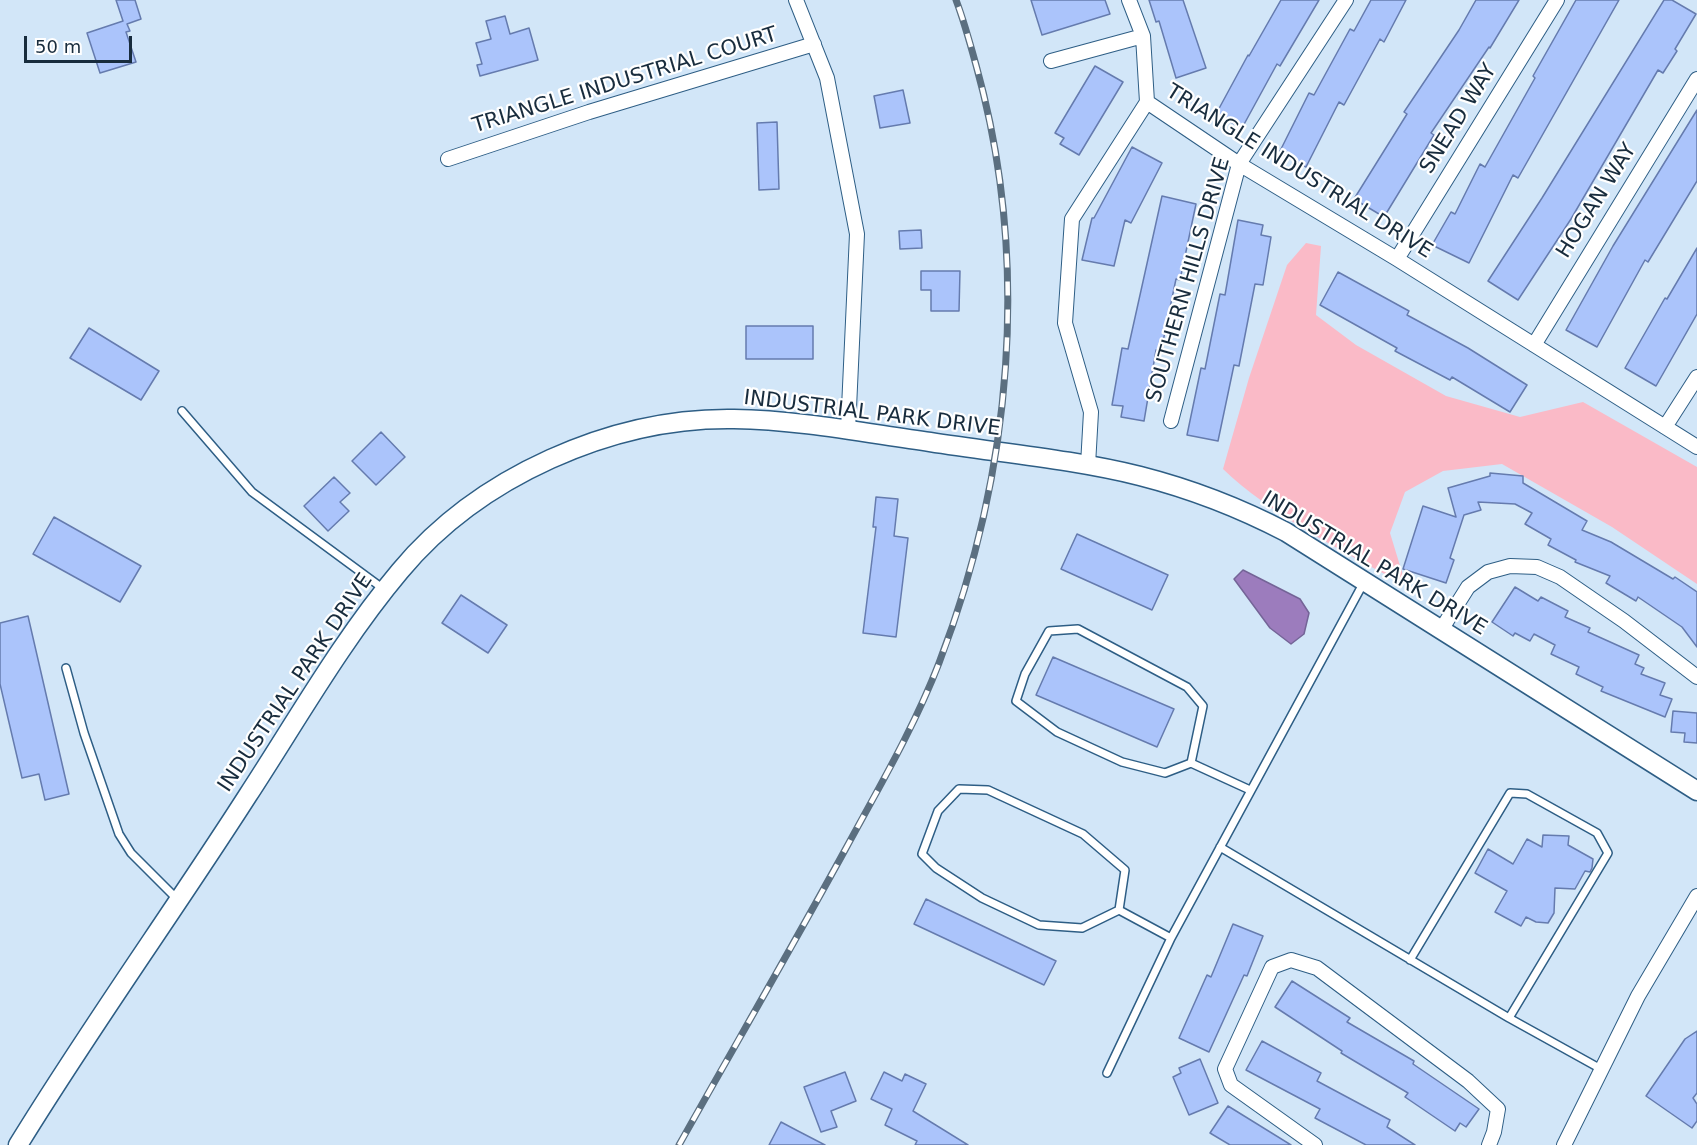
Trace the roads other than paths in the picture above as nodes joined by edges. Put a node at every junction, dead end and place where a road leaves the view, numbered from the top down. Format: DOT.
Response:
graph roads {
  1 [pos="796,0"];
  2 [pos="1129,0"];
  3 [pos="1346,0"];
  4 [pos="1557,0"];
  5 [pos="1143,36"];
  6 [pos="814,44"];
  7 [pos="1051,61"];
  8 [pos="1697,79"];
  9 [pos="1147,102"];
  10 [pos="448,159"];
  11 [pos="1239,164"];
  12 [pos="1397,259"];
  13 [pos="1534,345"];
  14 [pos="1697,377"];
  15 [pos="182,411"];
  16 [pos="1171,421"];
  17 [pos="1665,427"];
  18 [pos="848,430"];
  19 [pos="1697,447"];
  20 [pos="1088,465"];
  21 [pos="1364,582"];
  22 [pos="385,590"];
  23 [pos="1441,630"];
  24 [pos="66,668"];
  25 [pos="1697,677"];
  26 [pos="1191,763"];
  27 [pos="1250,790"];
  28 [pos="1697,791"];
  29 [pos="1220,847"];
  30 [pos="1697,896"];
  31 [pos="179,901"];
  32 [pos="1119,910"];
  33 [pos="1171,938"];
  34 [pos="1410,960"];
  35 [pos="1509,1018"];
  36 [pos="1601,1069"];
  37 [pos="1107,1073"];
  38 [pos="18,1145"];
  39 [pos="1315,1145"];
  40 [pos="1489,1145"];
  41 [pos="1564,1145"];
  1 -- 6 [label="street"];
  2 -- 5 [label="street"];
  3 -- 11 [label="street, SOUTHERN HILLS DRIVE"];
  4 -- 12 [label="street, SNEAD WAY"];
  5 -- 7 [label="street"];
  5 -- 9 [label="street"];
  6 -- 10 [label="street, TRIANGLE INDUSTRIAL COURT"];
  6 -- 18 [label="street"];
  8 -- 13 [label="street, HOGAN WAY"];
  9 -- 11 [label="street, TRIANGLE INDUSTRIAL DRIVE"];
  9 -- 20 [label="street, TRIANGLE INDUSTRIAL DRIVE"];
  11 -- 12 [label="street, TRIANGLE INDUSTRIAL DRIVE"];
  11 -- 16 [label="street, SOUTHERN HILLS DRIVE"];
  12 -- 13 [label="street, TRIANGLE INDUSTRIAL DRIVE"];
  13 -- 17 [label="street, TRIANGLE INDUSTRIAL DRIVE"];
  14 -- 17 [label="street"];
  15 -- 22 [label="lane"];
  17 -- 19 [label="street, TRIANGLE INDUSTRIAL DRIVE"];
  18 -- 20 [label="street, INDUSTRIAL PARK DRIVE"];
  18 -- 22 [label="street, INDUSTRIAL PARK DRIVE"];
  20 -- 21 [label="street, INDUSTRIAL PARK DRIVE"];
  21 -- 23 [label="street, INDUSTRIAL PARK DRIVE"];
  21 -- 27 [label="lane"];
  22 -- 31 [label="street, INDUSTRIAL PARK DRIVE"];
  23 -- 25 [label="street"];
  23 -- 28 [label="street, INDUSTRIAL PARK DRIVE"];
  24 -- 31 [label="lane"];
  26 -- 26 [label="lane"];
  26 -- 27 [label="lane"];
  27 -- 29 [label="lane"];
  29 -- 33 [label="lane"];
  29 -- 34 [label="lane"];
  30 -- 36 [label="street"];
  31 -- 38 [label="street, INDUSTRIAL PARK DRIVE"];
  32 -- 32 [label="lane"];
  32 -- 33 [label="lane"];
  33 -- 37 [label="lane"];
  34 -- 35 [label="lane"];
  34 -- 35 [label="lane"];
  35 -- 36 [label="lane"];
  36 -- 41 [label="street"];
  39 -- 40 [label="street"];
}
